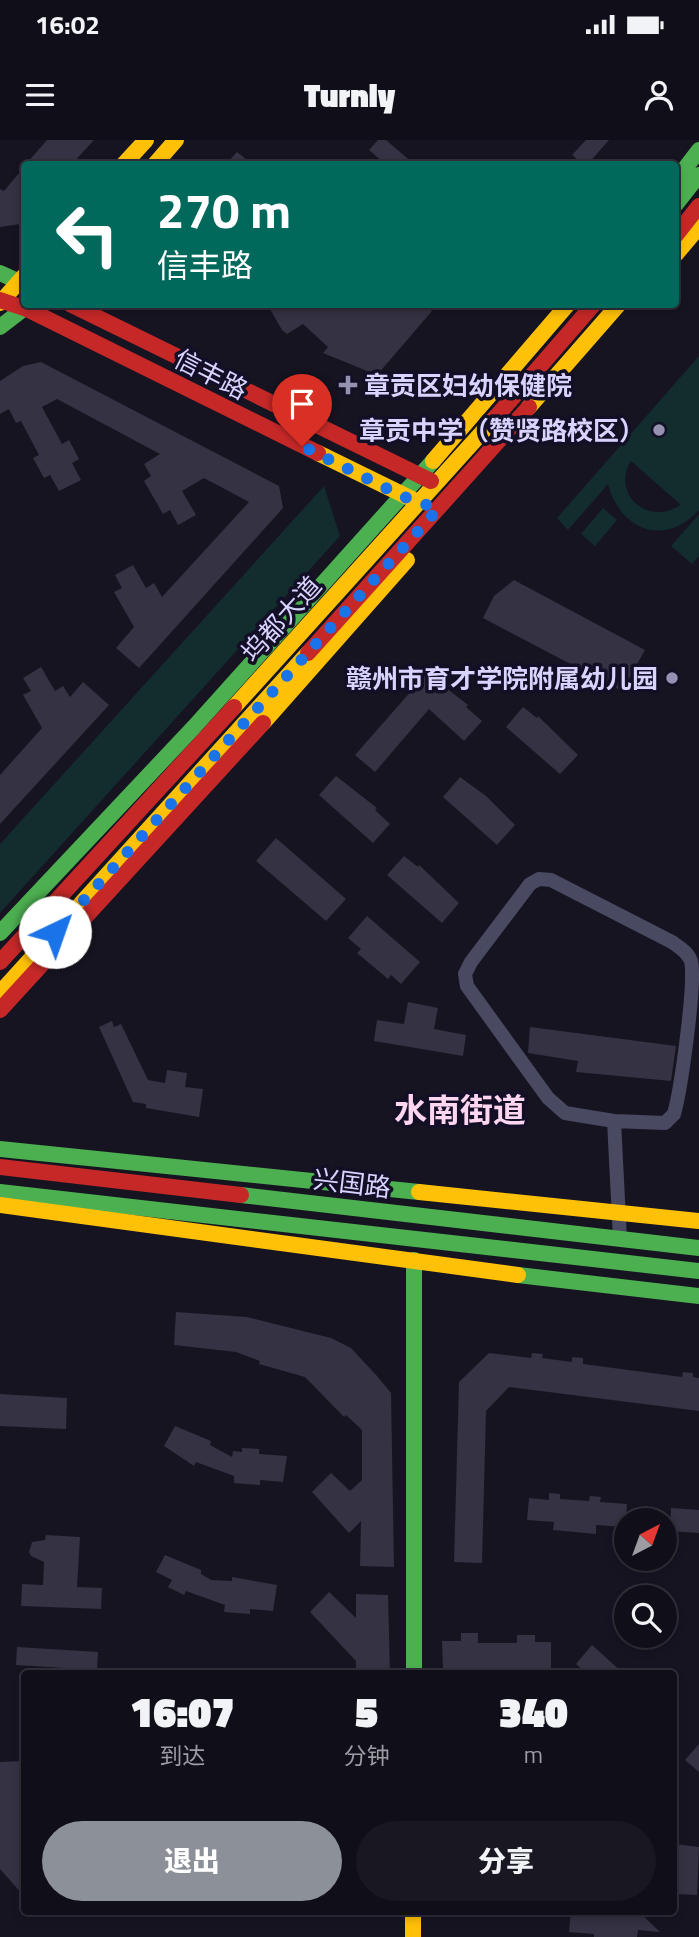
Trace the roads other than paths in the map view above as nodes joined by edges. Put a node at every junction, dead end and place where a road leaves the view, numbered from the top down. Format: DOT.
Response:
graph roads {
  1 [pos="146,140"];
  2 [pos="176,140"];
  3 [pos="699,150"];
  4 [pos="127,161"];
  5 [pos="158,161"];
  6 [pos="699,175"];
  7 [pos="679,176"];
  8 [pos="679,200"];
  9 [pos="699,206"];
  10 [pos="699,227"];
  11 [pos="679,231"];
  12 [pos="679,250"];
  13 [pos="0,273"];
  14 [pos="21,280"];
  15 [pos="21,283"];
  16 [pos="1,301"];
  17 [pos="21,305"];
  18 [pos="27,308"];
  19 [pos="30,308"];
  20 [pos="77,308"];
  21 [pos="565,308"];
  22 [pos="591,308"];
  23 [pos="615,308"];
  24 [pos="627,308"];
  25 [pos="0,327"];
  26 [pos="420,476"];
  27 [pos="437,484"];
  28 [pos="455,491"];
  29 [pos="402,496"];
  30 [pos="421,503"];
  31 [pos="438,509"];
  32 [pos="0,933"];
  33 [pos="0,962"];
  34 [pos="0,993"];
  35 [pos="0,1010"];
  36 [pos="614,1121"];
  37 [pos="0,1149"];
  38 [pos="0,1158"];
  39 [pos="0,1167"];
  40 [pos="25,1169"];
  41 [pos="0,1192"];
  42 [pos="0,1205"];
  43 [pos="619,1211"];
  44 [pos="699,1221"];
  45 [pos="620,1239"];
  46 [pos="699,1248"];
  47 [pos="414,1260"];
  48 [pos="699,1271"];
  49 [pos="699,1296"];
  50 [pos="414,1670"];
  51 [pos="413,1915"];
  52 [pos="413,1937"];
  1 -- 4 [label="main road"];
  2 -- 5 [label="main road"];
  3 -- 7 [label="main road"];
  6 -- 8 [label="main road"];
  9 -- 11 [label="main road"];
  10 -- 12 [label="main road"];
  13 -- 14 [label="main road"];
  15 -- 16 [label="main road"];
  16 -- 17 [label="main road, 信丰路"];
  18 -- 25 [label="main road"];
  19 -- 29 [label="main road, 信丰路"];
  20 -- 26 [label="main road, 信丰路"];
  21 -- 26 [label="main road"];
  22 -- 27 [label="main road, 坞都大道"];
  23 -- 28 [label="main road, 坞都大道"];
  24 -- 35 [label="main road"];
  26 -- 27 [label="main road, 信丰路"];
  26 -- 29 [label="main road"];
  27 -- 28 [label="main road, 信丰路"];
  27 -- 30 [label="main road, 坞都大道"];
  28 -- 31 [label="main road, 坞都大道"];
  29 -- 30 [label="main road, 信丰路"];
  29 -- 32 [label="main road"];
  30 -- 31 [label="main road, 信丰路"];
  30 -- 33 [label="main road, 坞都大道"];
  31 -- 34 [label="main road, 坞都大道"];
  36 -- 36 [label="street"];
  36 -- 43 [label="street"];
  37 -- 43 [label="main road"];
  38 -- 40 [label="main road"];
  39 -- 40 [label="main road, 兴国路"];
  40 -- 45 [label="main road, 兴国路"];
  41 -- 48 [label="main road, 兴国路"];
  42 -- 47 [label="main road"];
  43 -- 44 [label="main road"];
  43 -- 45 [label="street"];
  45 -- 46 [label="main road, 兴国路"];
  47 -- 49 [label="main road"];
  47 -- 50 [label="main road"];
  51 -- 52 [label="main road"];
}
